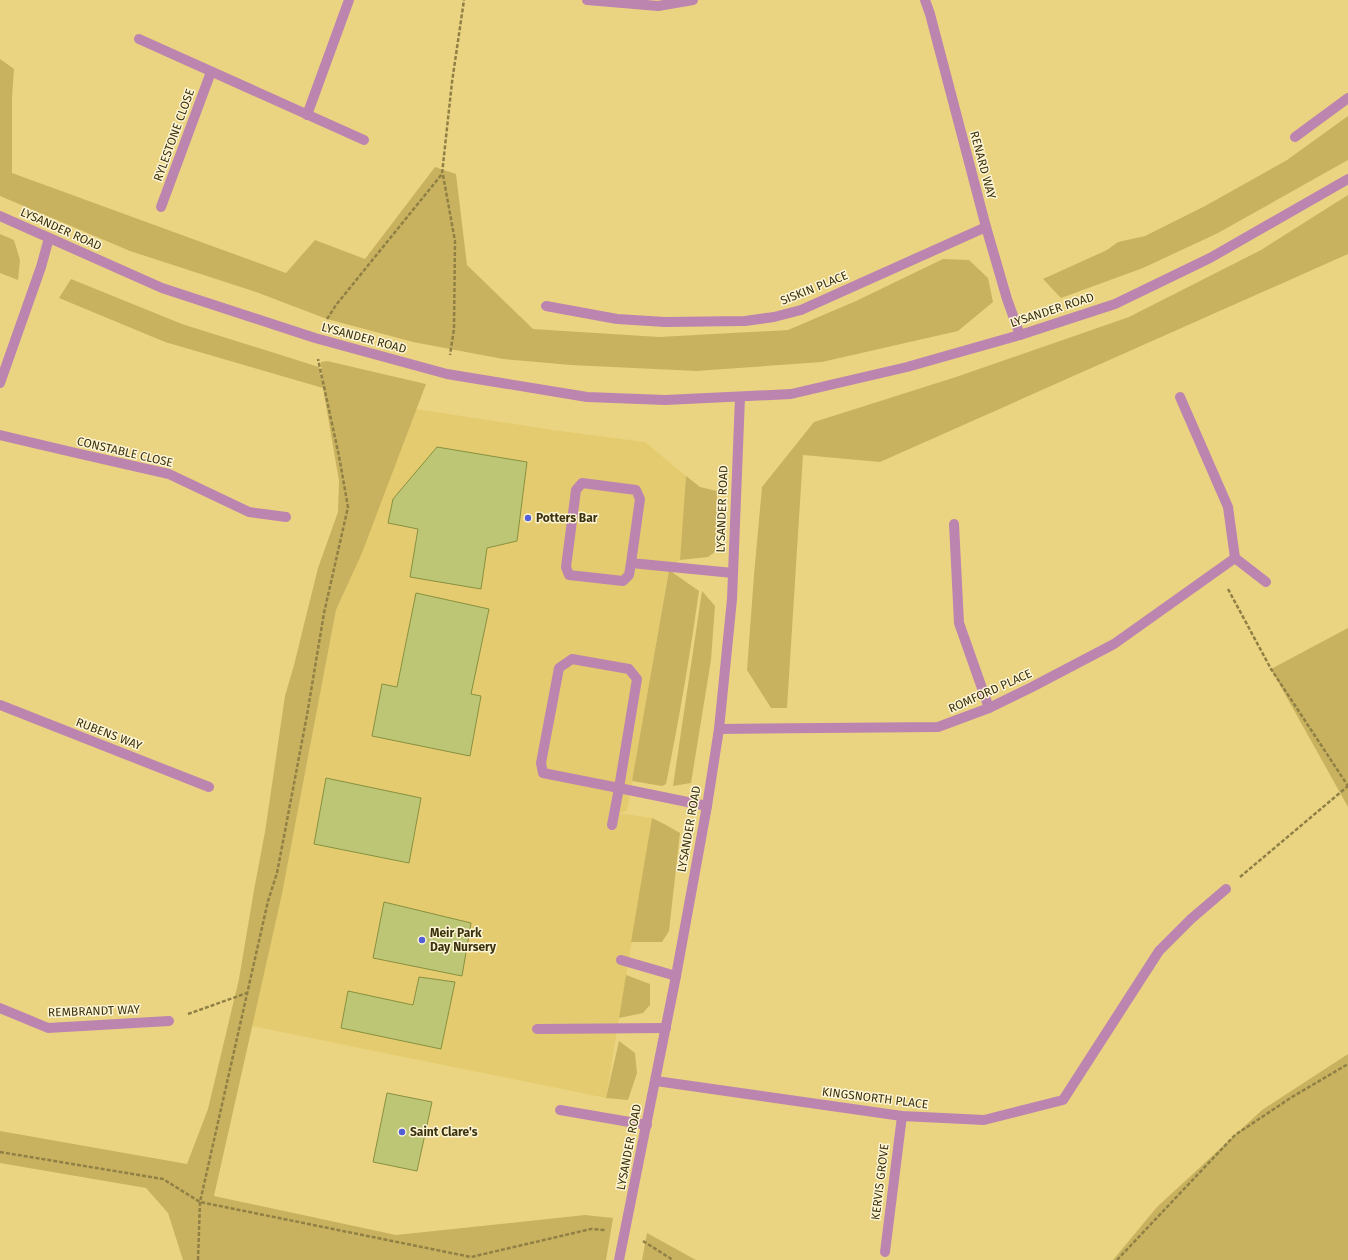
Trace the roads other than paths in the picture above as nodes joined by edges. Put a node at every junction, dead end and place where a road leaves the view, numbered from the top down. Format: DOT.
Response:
graph roads {
  1 [pos="349,0"];
  2 [pos="587,0"];
  3 [pos="692,0"];
  4 [pos="925,0"];
  5 [pos="139,39"];
  6 [pos="211,72"];
  7 [pos="1348,98"];
  8 [pos="307,115"];
  9 [pos="1295,137"];
  10 [pos="364,140"];
  11 [pos="1348,179"];
  12 [pos="161,207"];
  13 [pos="0,216"];
  14 [pos="986,227"];
  15 [pos="49,238"];
  16 [pos="546,306"];
  17 [pos="1020,335"];
  18 [pos="0,383"];
  19 [pos="740,396"];
  20 [pos="1180,396"];
  21 [pos="0,435"];
  22 [pos="286,517"];
  23 [pos="954,524"];
  24 [pos="1235,558"];
  25 [pos="631,563"];
  26 [pos="733,572"];
  27 [pos="1266,582"];
  28 [pos="0,705"];
  29 [pos="989,708"];
  30 [pos="719,729"];
  31 [pos="209,787"];
  32 [pos="619,788"];
  33 [pos="707,806"];
  34 [pos="612,825"];
  35 [pos="1226,889"];
  36 [pos="621,960"];
  37 [pos="676,976"];
  38 [pos="0,1008"];
  39 [pos="169,1021"];
  40 [pos="666,1028"];
  41 [pos="538,1029"];
  42 [pos="656,1081"];
  43 [pos="560,1110"];
  44 [pos="902,1116"];
  45 [pos="647,1124"];
  46 [pos="885,1252"];
  47 [pos="620,1260"];
  1 -- 8 [label="street"];
  2 -- 3 [label="street"];
  4 -- 14 [label="street, RENARD WAY"];
  5 -- 6 [label="street"];
  6 -- 8 [label="street"];
  6 -- 12 [label="street, RYLESTONE CLOSE"];
  7 -- 9 [label="street"];
  8 -- 10 [label="street"];
  11 -- 17 [label="street, LYSANDER ROAD"];
  13 -- 15 [label="street, LYSANDER ROAD"];
  14 -- 16 [label="street, SISKIN PLACE"];
  14 -- 17 [label="street, RENARD WAY"];
  15 -- 18 [label="street"];
  15 -- 19 [label="street, LYSANDER ROAD"];
  17 -- 19 [label="street, LYSANDER ROAD"];
  19 -- 26 [label="street, LYSANDER ROAD"];
  20 -- 24 [label="street"];
  21 -- 22 [label="street, CONSTABLE CLOSE"];
  23 -- 29 [label="street"];
  24 -- 27 [label="street"];
  24 -- 29 [label="street, ROMFORD PLACE"];
  25 -- 25 [label="street"];
  25 -- 26 [label="street"];
  26 -- 30 [label="street, LYSANDER ROAD"];
  28 -- 31 [label="street, RUBENS WAY"];
  29 -- 30 [label="street, ROMFORD PLACE"];
  30 -- 33 [label="street, LYSANDER ROAD"];
  32 -- 32 [label="street"];
  32 -- 33 [label="street"];
  32 -- 34 [label="street"];
  33 -- 37 [label="street, LYSANDER ROAD"];
  35 -- 44 [label="street, KINGSNORTH PLACE"];
  36 -- 37 [label="street"];
  37 -- 40 [label="street, LYSANDER ROAD"];
  38 -- 39 [label="street, REMBRANDT WAY"];
  40 -- 41 [label="street"];
  40 -- 42 [label="street, LYSANDER ROAD"];
  42 -- 44 [label="street, KINGSNORTH PLACE"];
  42 -- 45 [label="street, LYSANDER ROAD"];
  43 -- 45 [label="street"];
  44 -- 46 [label="street, KERVIS GROVE"];
  45 -- 47 [label="street, LYSANDER ROAD"];
}
